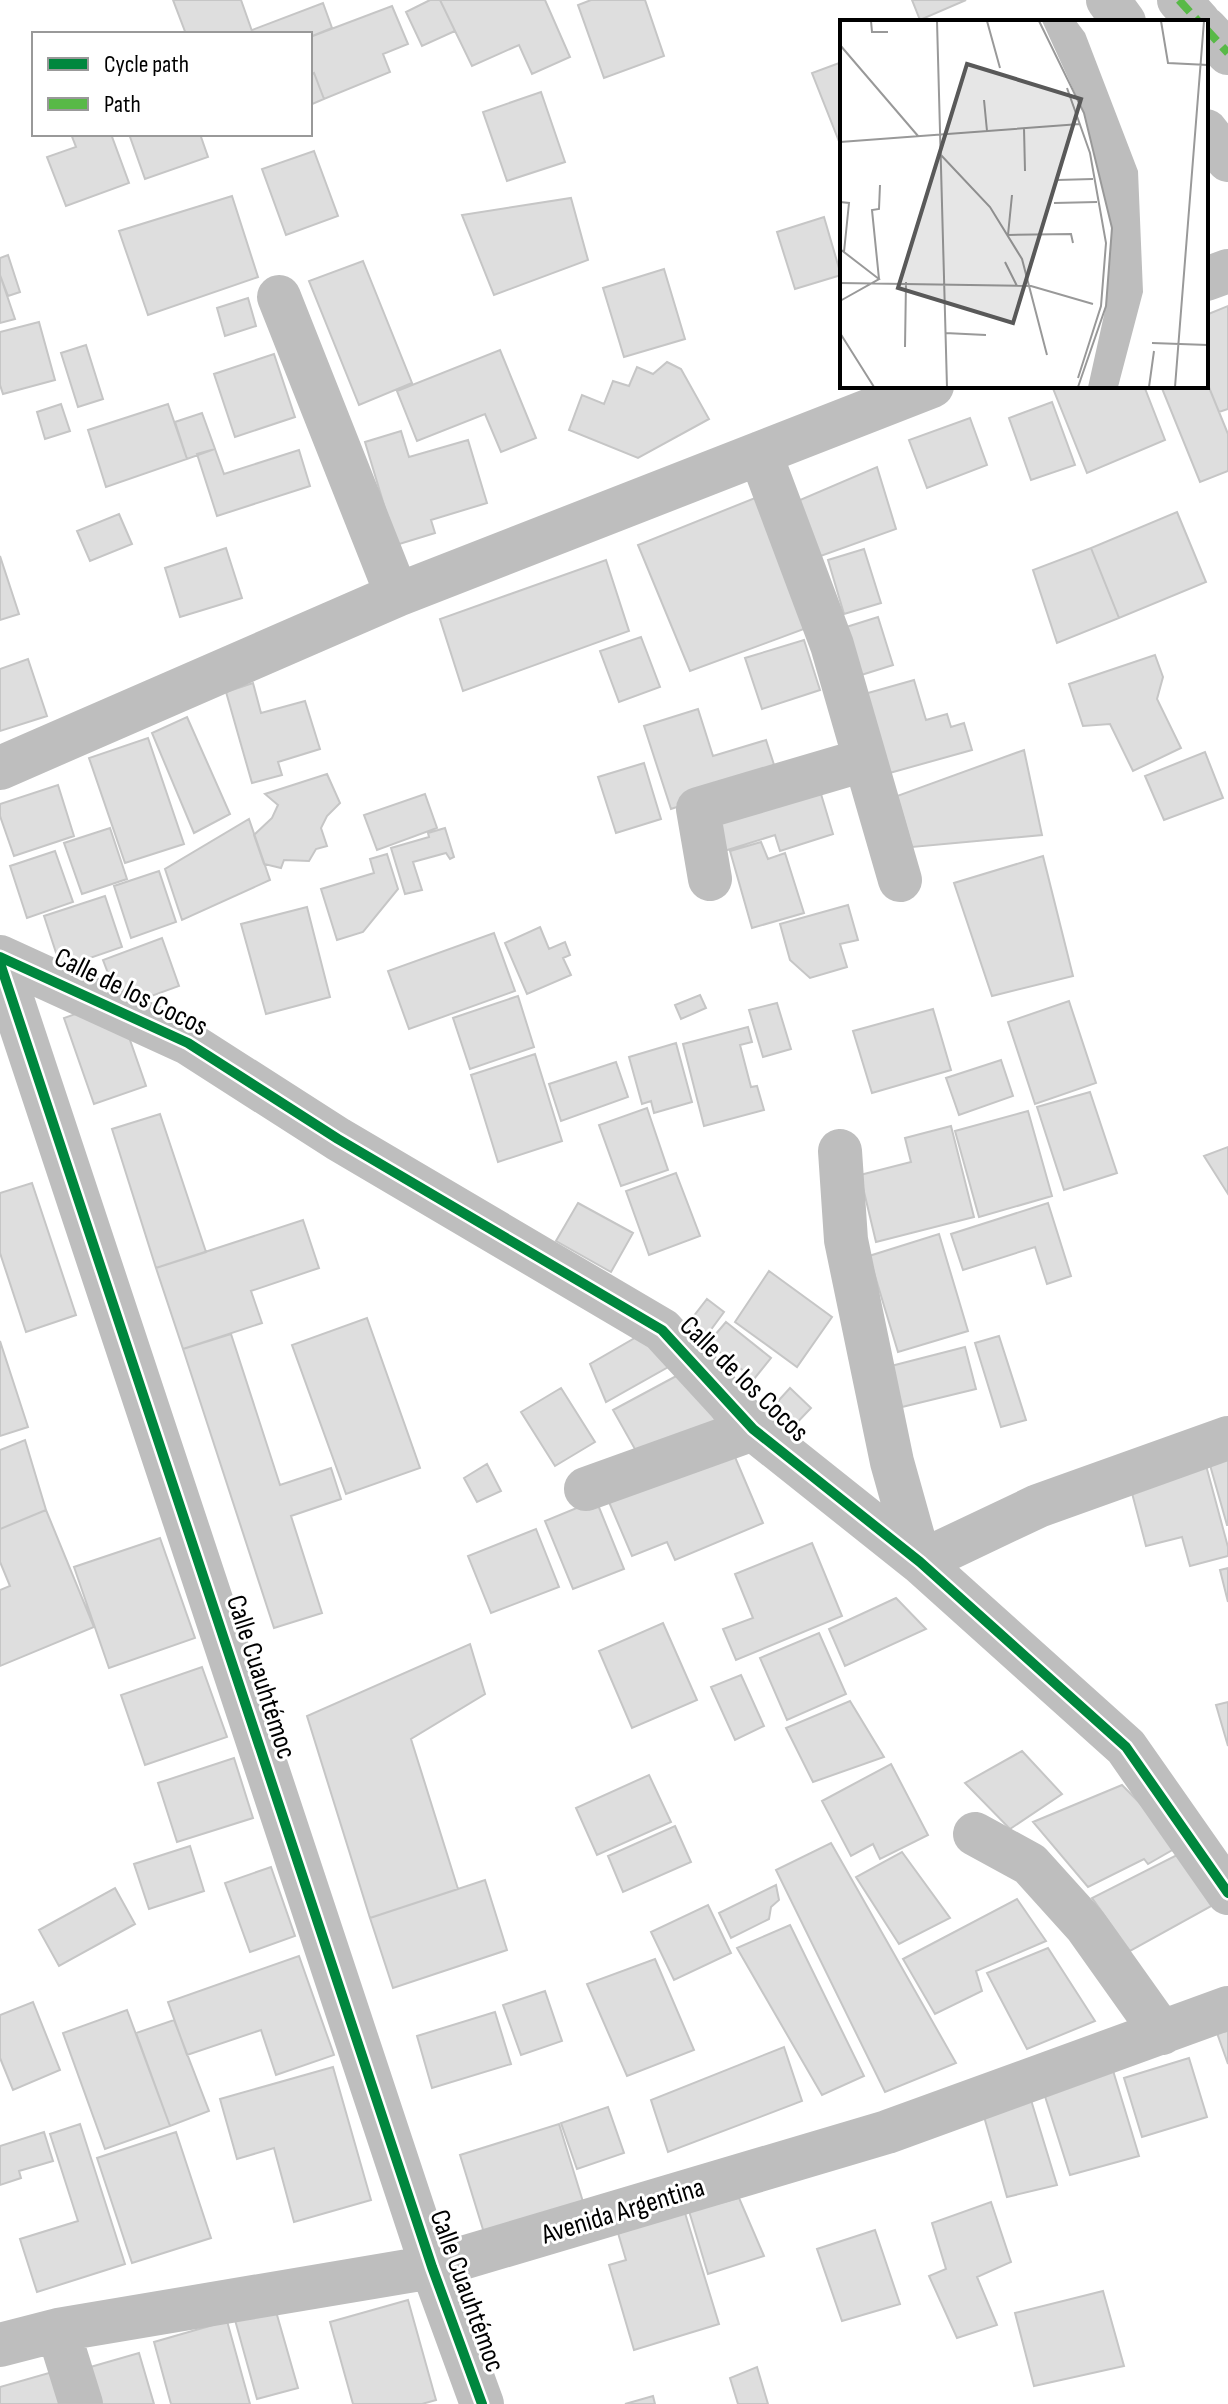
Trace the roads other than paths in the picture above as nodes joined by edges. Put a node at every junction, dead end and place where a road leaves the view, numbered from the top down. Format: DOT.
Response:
graph roads {
  1 [pos="1108,0"];
  2 [pos="1179,0"];
  3 [pos="1123,20"];
  4 [pos="1197,20"];
  5 [pos="1208,31"];
  6 [pos="1228,53"];
  7 [pos="1208,134"];
  8 [pos="1228,160"];
  9 [pos="1228,271"];
  10 [pos="1208,278"];
  11 [pos="279,297"];
  12 [pos="927,388"];
  13 [pos="760,453"];
  14 [pos="397,595"];
  15 [pos="864,760"];
  16 [pos="0,768"];
  17 [pos="710,879"];
  18 [pos="900,880"];
  19 [pos="0,960"];
  20 [pos="840,1151"];
  21 [pos="753,1429"];
  22 [pos="1228,1438"];
  23 [pos="586,1489"];
  24 [pos="920,1562"];
  25 [pos="975,1834"];
  26 [pos="1228,1893"];
  27 [pos="1228,2008"];
  28 [pos="1162,2033"];
  29 [pos="432,2267"];
  30 [pos="58,2330"];
  31 [pos="0,2345"];
  32 [pos="81,2404"];
  33 [pos="482,2404"];
  1 -- 3 [label="street"];
  2 -- 4 [label="street"];
  5 -- 6 [label="street"];
  7 -- 8 [label="street"];
  9 -- 10 [label="street"];
  11 -- 14 [label="street"];
  12 -- 13 [label="street"];
  13 -- 14 [label="street"];
  13 -- 15 [label="street"];
  14 -- 16 [label="street"];
  15 -- 17 [label="street"];
  15 -- 18 [label="street"];
  19 -- 21 [label="street, Calle de los Cocos"];
  19 -- 29 [label="street, Calle Cuauhtémoc"];
  20 -- 24 [label="street"];
  21 -- 23 [label="street"];
  21 -- 24 [label="street, Calle de los Cocos"];
  22 -- 24 [label="street"];
  24 -- 26 [label="street, Calle de los Cocos"];
  25 -- 28 [label="street"];
  27 -- 28 [label="street, Avenida Argentina"];
  28 -- 29 [label="street, Avenida Argentina"];
  29 -- 30 [label="street, Avenida Argentina"];
  29 -- 33 [label="street, Calle Cuauhtémoc"];
  30 -- 31 [label="street, Avenida Argentina"];
  30 -- 32 [label="street"];
}
